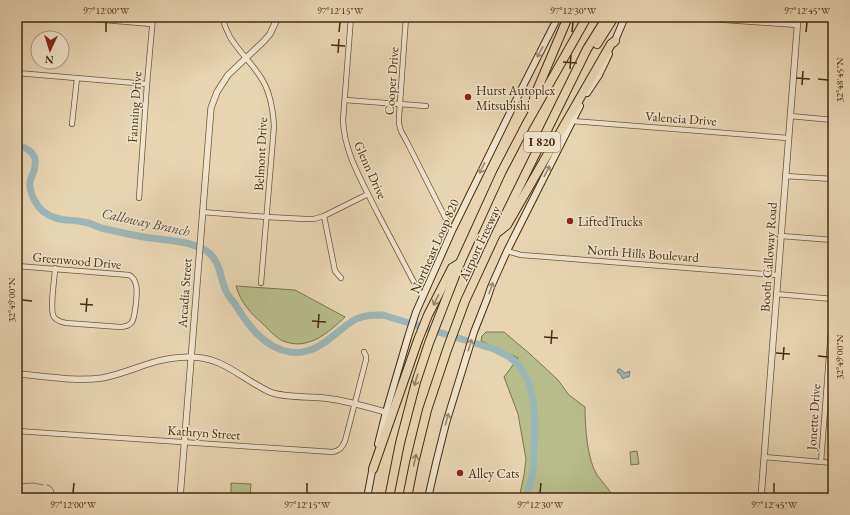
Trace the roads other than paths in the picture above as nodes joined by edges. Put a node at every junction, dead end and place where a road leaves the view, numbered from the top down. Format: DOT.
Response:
graph roads {
  1 [pos="68,17"];
  2 [pos="153,17"];
  3 [pos="222,17"];
  4 [pos="278,17"];
  5 [pos="351,17"];
  6 [pos="406,17"];
  7 [pos="558,17"];
  8 [pos="568,17"];
  9 [pos="587,17"];
  10 [pos="606,17"];
  11 [pos="614,17"];
  12 [pos="625,17"];
  13 [pos="682,17"];
  14 [pos="798,17"];
  15 [pos="152,24"];
  16 [pos="797,25"];
  17 [pos="615,41"];
  18 [pos="587,49"];
  19 [pos="247,58"];
  20 [pos="17,73"];
  21 [pos="76,78"];
  22 [pos="147,84"];
  23 [pos="345,100"];
  24 [pos="400,105"];
  25 [pos="426,106"];
  26 [pos="790,116"];
  27 [pos="833,120"];
  28 [pos="572,121"];
  29 [pos="527,123"];
  30 [pos="72,124"];
  31 [pos="788,138"];
  32 [pos="785,176"];
  33 [pos="833,179"];
  34 [pos="368,194"];
  35 [pos="139,198"];
  36 [pos="202,212"];
  37 [pos="324,216"];
  38 [pos="267,217"];
  39 [pos="452,231"];
  40 [pos="496,234"];
  41 [pos="781,236"];
  42 [pos="833,240"];
  43 [pos="506,251"];
  44 [pos="460,263"];
  45 [pos="17,266"];
  46 [pos="55,268"];
  47 [pos="778,275"];
  48 [pos="341,278"];
  49 [pos="262,283"];
  50 [pos="776,294"];
  51 [pos="423,297"];
  52 [pos="833,299"];
  53 [pos="833,303"];
  54 [pos="364,352"];
  55 [pos="190,357"];
  56 [pos="17,374"];
  57 [pos="355,404"];
  58 [pos="386,412"];
  59 [pos="17,431"];
  60 [pos="184,442"];
  61 [pos="764,457"];
  62 [pos="821,462"];
  63 [pos="833,463"];
  64 [pos="373,469"];
  65 [pos="180,498"];
  66 [pos="367,498"];
  67 [pos="389,498"];
  68 [pos="407,498"];
  69 [pos="428,498"];
  70 [pos="760,498"];
  1 -- 15 [label="street"];
  2 -- 15 [label="street, Fanning Drive"];
  3 -- 19 [label="street, Belmont Drive"];
  4 -- 19 [label="street, Arcadia Street"];
  5 -- 23 [label="street, Glenn Drive"];
  6 -- 24 [label="street, Cooper Drive"];
  7 -- 39 [label="main road, Northeast Loop 820, one-way"];
  8 -- 29 [label="highway"];
  9 -- 29 [label="highway, Airport Freeway / I 820"];
  10 -- 18 [label="highway, I 820"];
  11 -- 18 [label="highway, Airport Freeway"];
  12 -- 17 [label="main road"];
  13 -- 16 [label="street"];
  14 -- 16 [label="street, Booth Calloway Road"];
  15 -- 22 [label="street, Fanning Drive"];
  16 -- 26 [label="street, Booth Calloway Road"];
  17 -- 28 [label="main road"];
  17 -- 40 [label="highway"];
  18 -- 40 [label="highway, Airport Freeway / I 820"];
  19 -- 36 [label="street, Arcadia Street"];
  19 -- 38 [label="street, Belmont Drive"];
  20 -- 21 [label="street"];
  21 -- 22 [label="street"];
  21 -- 30 [label="street"];
  22 -- 35 [label="street, Fanning Drive"];
  23 -- 24 [label="street"];
  23 -- 34 [label="street, Glenn Drive"];
  24 -- 25 [label="street"];
  24 -- 39 [label="street, Cooper Drive"];
  26 -- 27 [label="street"];
  26 -- 31 [label="street, Booth Calloway Road"];
  28 -- 31 [label="street, Valencia Drive"];
  43 -- 28 [label="main road, one-way"];
  29 -- 44 [label="highway, Airport Freeway / I 820"];
  31 -- 32 [label="street, Booth Calloway Road"];
  32 -- 33 [label="street"];
  32 -- 41 [label="street, Booth Calloway Road"];
  34 -- 37 [label="street"];
  34 -- 51 [label="street, Glenn Drive"];
  36 -- 38 [label="street"];
  36 -- 55 [label="street, Arcadia Street"];
  37 -- 38 [label="street"];
  37 -- 48 [label="street"];
  38 -- 49 [label="street, Belmont Drive"];
  39 -- 51 [label="main road, Northeast Loop 820"];
  68 -- 40 [label="highway, Airport Freeway / I 820, one-way"];
  41 -- 42 [label="street"];
  41 -- 47 [label="street, Booth Calloway Road"];
  43 -- 47 [label="street, North Hills Boulevard"];
  69 -- 43 [label="main road, one-way"];
  44 -- 64 [label="highway, one-way"];
  44 -- 67 [label="highway, Airport Freeway / I 820, one-way"];
  45 -- 46 [label="street, Greenwood Drive"];
  46 -- 46 [label="street, Greenwood Drive"];
  47 -- 50 [label="street, Booth Calloway Road"];
  50 -- 52 [label="street"];
  50 -- 61 [label="street, Booth Calloway Road"];
  51 -- 58 [label="main road, Northeast Loop 820"];
  53 -- 62 [label="street, Jonette Drive"];
  54 -- 57 [label="street"];
  55 -- 56 [label="street"];
  55 -- 57 [label="street"];
  55 -- 60 [label="street, Arcadia Street"];
  57 -- 58 [label="street"];
  57 -- 60 [label="street, Kathryn Street"];
  58 -- 64 [label="main road, Northeast Loop 820"];
  59 -- 60 [label="street, Kathryn Street"];
  60 -- 65 [label="street, Arcadia Street"];
  61 -- 62 [label="street"];
  61 -- 70 [label="street, Booth Calloway Road"];
  62 -- 63 [label="street"];
  64 -- 66 [label="main road, Northeast Loop 820"];
}
